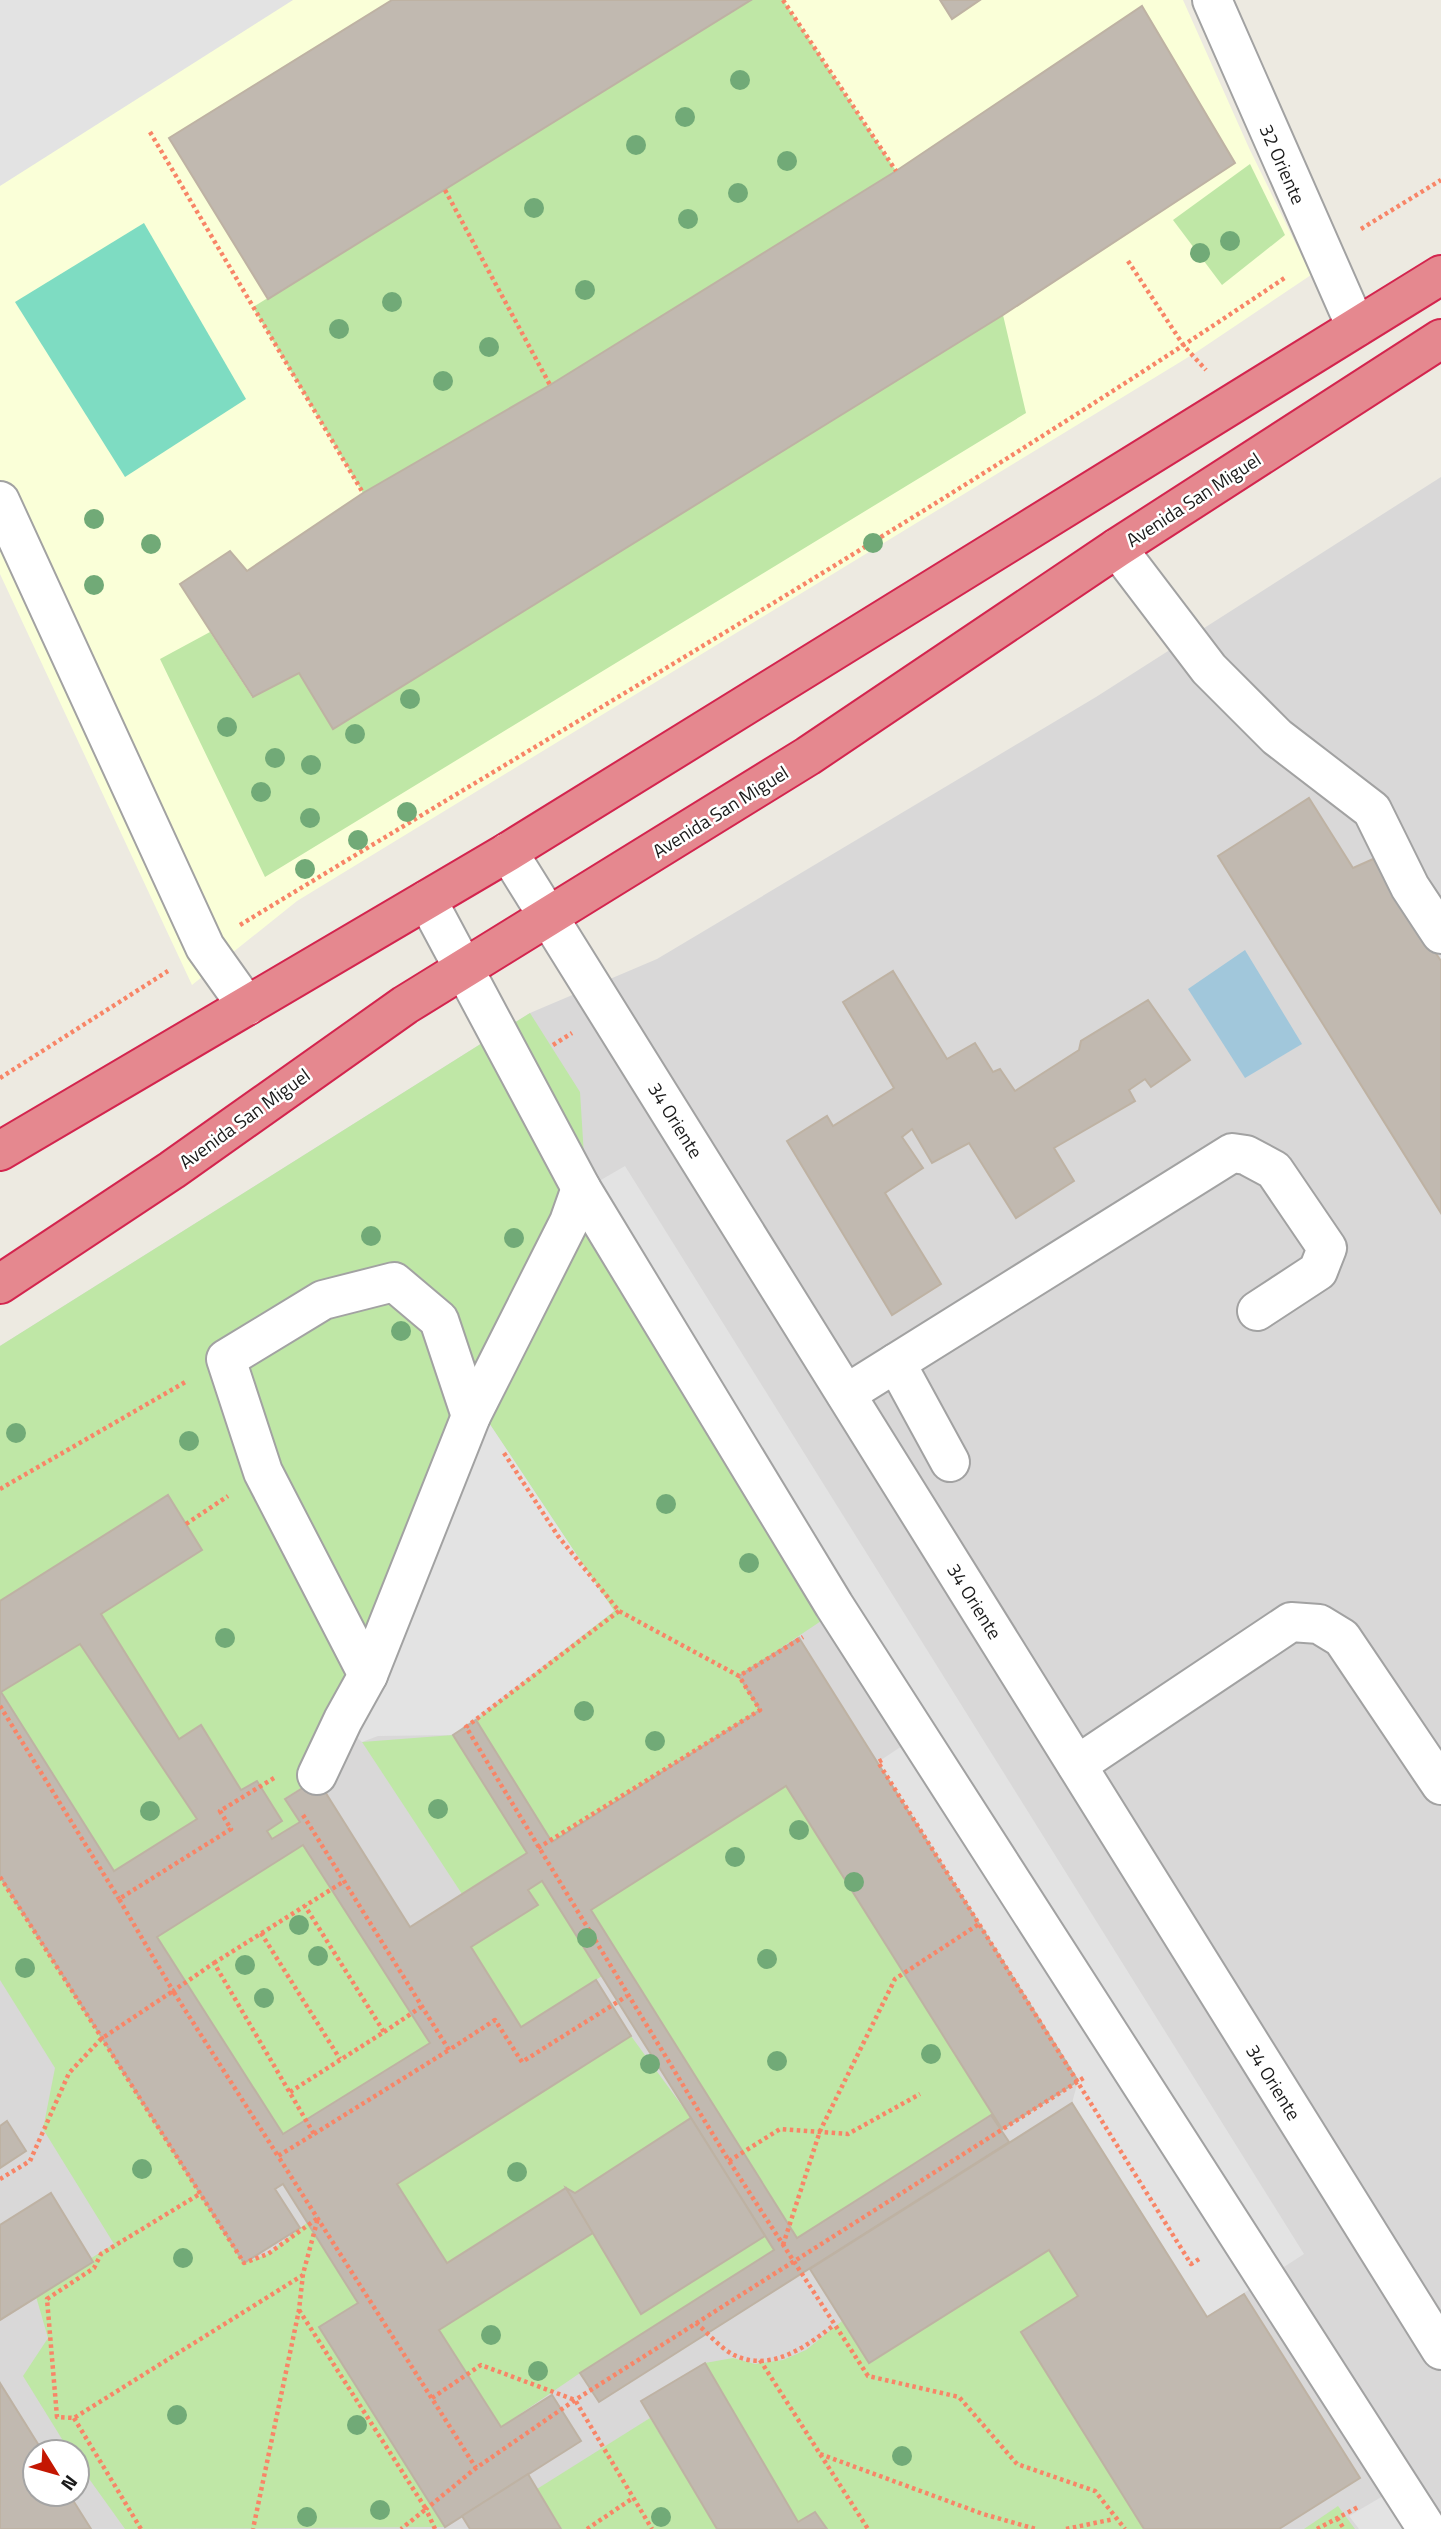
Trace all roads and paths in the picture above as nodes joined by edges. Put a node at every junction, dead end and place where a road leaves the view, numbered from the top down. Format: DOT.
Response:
graph roads {
  1 [pos="783,0"];
  2 [pos="1212,0"];
  3 [pos="150,132"];
  4 [pos="895,171"];
  5 [pos="1441,180"];
  6 [pos="445,190"];
  7 [pos="1322,253"];
  8 [pos="1128,261"];
  9 [pos="1441,275"];
  10 [pos="1356,327"];
  11 [pos="1441,339"];
  12 [pos="1184,346"];
  13 [pos="551,385"];
  14 [pos="1234,403"];
  15 [pos="363,493"];
  16 [pos="0,501"];
  17 [pos="1117,548"];
  18 [pos="508,852"];
  19 [pos="427,900"];
  20 [pos="548,916"];
  21 [pos="1441,934"];
  22 [pos="205,947"];
  23 [pos="463,969"];
  24 [pos="247,1006"];
  25 [pos="608,1012"];
  26 [pos="516,1067"];
  27 [pos="0,1079"];
  28 [pos="0,1151"];
  29 [pos="582,1188"];
  30 [pos="0,1284"];
  31 [pos="1257,1311"];
  32 [pos="226,1359"];
  33 [pos="896,1363"];
  34 [pos="846,1394"];
  35 [pos="471,1416"];
  36 [pos="950,1462"];
  37 [pos="0,1489"];
  38 [pos="619,1611"];
  39 [pos="808,1636"];
  40 [pos="369,1675"];
  41 [pos="739,1676"];
  42 [pos="0,1706"];
  43 [pos="891,1754"];
  44 [pos="1077,1765"];
  45 [pos="279,1775"];
  46 [pos="317,1775"];
  47 [pos="1441,1785"];
  48 [pos="302,1817"];
  49 [pos="538,1848"];
  50 [pos="0,1877"];
  51 [pos="343,1882"];
  52 [pos="119,1899"];
  53 [pos="305,1906"];
  54 [pos="979,1924"];
  55 [pos="261,1933"];
  56 [pos="214,1963"];
  57 [pos="173,1991"];
  58 [pos="627,1996"];
  59 [pos="422,2007"];
  60 [pos="384,2032"];
  61 [pos="101,2039"];
  62 [pos="449,2050"];
  63 [pos="1124,2056"];
  64 [pos="340,2059"];
  65 [pos="1078,2081"];
  66 [pos="290,2092"];
  67 [pos="920,2094"];
  68 [pos="820,2131"];
  69 [pos="314,2134"];
  70 [pos="278,2156"];
  71 [pos="729,2161"];
  72 [pos="0,2179"];
  73 [pos="198,2194"];
  74 [pos="318,2218"];
  75 [pos="782,2246"];
  76 [pos="792,2261"];
  77 [pos="1191,2263"];
  78 [pos="303,2274"];
  79 [pos="299,2310"];
  80 [pos="696,2323"];
  81 [pos="834,2325"];
  82 [pos="1441,2350"];
  83 [pos="760,2360"];
  84 [pos="432,2398"];
  85 [pos="575,2399"];
  86 [pos="74,2418"];
  87 [pos="820,2454"];
  88 [pos="476,2468"];
  89 [pos="633,2498"];
  90 [pos="426,2509"];
  91 [pos="1337,2518"];
  92 [pos="1114,2519"];
  93 [pos="141,2529"];
  94 [pos="253,2529"];
  95 [pos="401,2529"];
  96 [pos="435,2529"];
  97 [pos="587,2529"];
  98 [pos="652,2529"];
  99 [pos="868,2529"];
  100 [pos="1036,2529"];
  101 [pos="1066,2529"];
  102 [pos="1125,2529"];
  103 [pos="1344,2529"];
  104 [pos="1427,2529"];
  1 -- 4 [label="path"];
  2 -- 7 [label="street, 32 Oriente"];
  3 -- 15 [label="path"];
  5 -- 7 [label="path"];
  6 -- 13 [label="path"];
  7 -- 10 [label="street, 32 Oriente"];
  7 -- 12 [label="path"];
  8 -- 12 [label="path"];
  9 -- 10 [label="highway"];
  10 -- 14 [label="highway"];
  11 -- 17 [label="highway, Avenida San Miguel"];
  12 -- 14 [label="path"];
  12 -- 22 [label="path"];
  14 -- 18 [label="highway"];
  16 -- 22 [label="street"];
  17 -- 20 [label="highway, Avenida San Miguel"];
  17 -- 21 [label="street"];
  18 -- 19 [label="highway"];
  18 -- 20 [label="street, 34 Oriente"];
  19 -- 23 [label="street"];
  19 -- 24 [label="highway"];
  20 -- 23 [label="highway, Avenida San Miguel"];
  20 -- 25 [label="street, 34 Oriente"];
  22 -- 24 [label="street"];
  22 -- 27 [label="path"];
  23 -- 26 [label="street"];
  23 -- 30 [label="highway, Avenida San Miguel"];
  24 -- 28 [label="highway"];
  25 -- 26 [label="path"];
  25 -- 34 [label="street, 34 Oriente"];
  26 -- 29 [label="street"];
  29 -- 35 [label="street"];
  29 -- 63 [label="street"];
  31 -- 33 [label="street"];
  32 -- 35 [label="street"];
  32 -- 37 [label="path"];
  32 -- 40 [label="street"];
  33 -- 34 [label="street"];
  33 -- 36 [label="street"];
  34 -- 44 [label="street, 34 Oriente"];
  35 -- 38 [label="path"];
  35 -- 40 [label="street"];
  38 -- 41 [label="path"];
  38 -- 49 [label="path"];
  39 -- 41 [label="path"];
  40 -- 46 [label="street"];
  41 -- 49 [label="path"];
  42 -- 52 [label="path"];
  43 -- 54 [label="path"];
  44 -- 47 [label="street"];
  44 -- 82 [label="street, 34 Oriente"];
  45 -- 52 [label="path"];
  48 -- 51 [label="path"];
  49 -- 58 [label="path"];
  50 -- 61 [label="path"];
  51 -- 53 [label="path"];
  51 -- 59 [label="path"];
  52 -- 57 [label="path"];
  53 -- 55 [label="path"];
  53 -- 60 [label="path"];
  54 -- 65 [label="path"];
  54 -- 68 [label="path"];
  55 -- 56 [label="path"];
  55 -- 64 [label="path"];
  56 -- 57 [label="path"];
  56 -- 66 [label="path"];
  57 -- 61 [label="path"];
  57 -- 70 [label="path"];
  58 -- 62 [label="path"];
  58 -- 71 [label="path"];
  59 -- 60 [label="path"];
  59 -- 62 [label="path"];
  60 -- 64 [label="path"];
  61 -- 72 [label="path"];
  61 -- 73 [label="path"];
  62 -- 69 [label="path"];
  63 -- 65 [label="path"];
  63 -- 104 [label="street"];
  64 -- 66 [label="path"];
  65 -- 76 [label="path"];
  65 -- 77 [label="path"];
  66 -- 69 [label="path"];
  67 -- 68 [label="path"];
  68 -- 71 [label="path"];
  68 -- 75 [label="path"];
  69 -- 70 [label="path"];
  70 -- 74 [label="path"];
  71 -- 75 [label="path"];
  73 -- 74 [label="path"];
  73 -- 86 [label="path"];
  74 -- 78 [label="path"];
  74 -- 84 [label="path"];
  75 -- 76 [label="path"];
  76 -- 80 [label="path"];
  76 -- 81 [label="path"];
  78 -- 79 [label="path"];
  78 -- 86 [label="path"];
  79 -- 90 [label="path"];
  79 -- 94 [label="path"];
  80 -- 83 [label="path"];
  80 -- 85 [label="path"];
  81 -- 83 [label="path"];
  81 -- 92 [label="path"];
  83 -- 87 [label="path"];
  84 -- 85 [label="path"];
  84 -- 88 [label="path"];
  85 -- 88 [label="path"];
  85 -- 89 [label="path"];
  86 -- 93 [label="path"];
  87 -- 99 [label="path"];
  87 -- 100 [label="path"];
  88 -- 90 [label="path"];
  89 -- 97 [label="path"];
  89 -- 98 [label="path"];
  90 -- 95 [label="path"];
  90 -- 96 [label="path"];
  91 -- 103 [label="path"];
  92 -- 101 [label="path"];
  92 -- 102 [label="path"];
}
